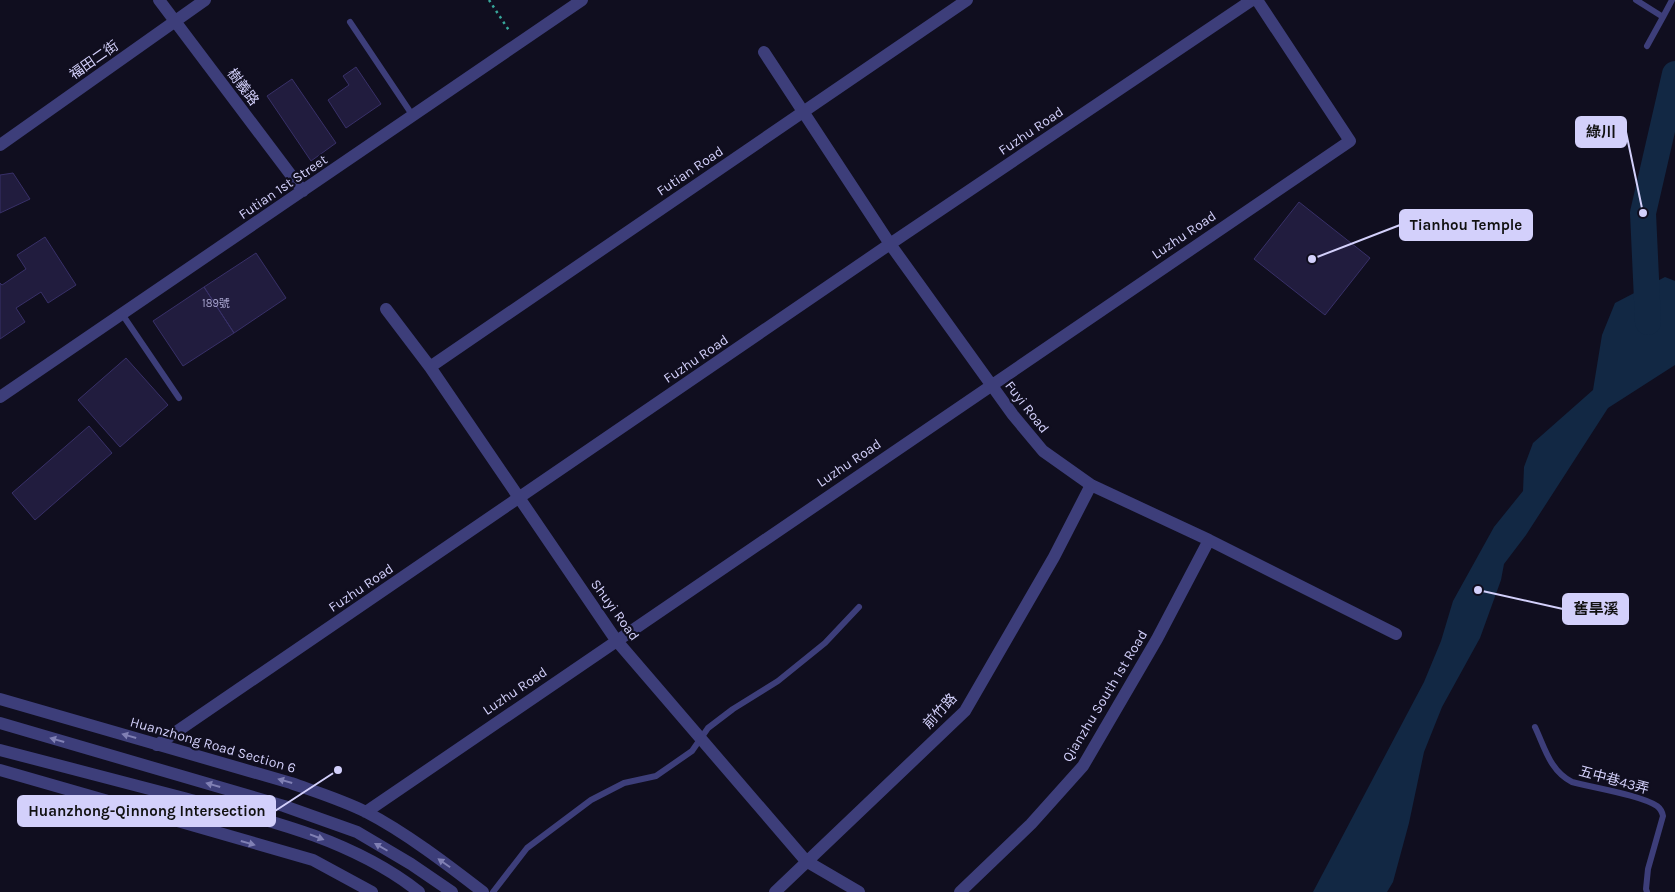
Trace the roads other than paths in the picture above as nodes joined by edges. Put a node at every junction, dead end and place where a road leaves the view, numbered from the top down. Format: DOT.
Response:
graph roads {
  1 [pos="159,0"];
  2 [pos="205,0"];
  3 [pos="582,0"];
  4 [pos="967,0"];
  5 [pos="1252,0"];
  6 [pos="1257,0"];
  7 [pos="1636,0"];
  8 [pos="1672,0"];
  9 [pos="1663,16"];
  10 [pos="175,21"];
  11 [pos="350,22"];
  12 [pos="1647,46"];
  13 [pos="764,52"];
  14 [pos="803,113"];
  15 [pos="413,116"];
  16 [pos="0,146"];
  17 [pos="303,191"];
  18 [pos="890,244"];
  19 [pos="386,309"];
  20 [pos="122,314"];
  21 [pos="430,366"];
  22 [pos="991,384"];
  23 [pos="0,397"];
  24 [pos="179,398"];
  25 [pos="1091,485"];
  26 [pos="519,498"];
  27 [pos="1209,540"];
  28 [pos="859,607"];
  29 [pos="1396,634"];
  30 [pos="616,640"];
  31 [pos="0,699"];
  32 [pos="0,723"];
  33 [pos="1535,727"];
  34 [pos="701,738"];
  35 [pos="157,745"];
  36 [pos="0,750"];
  37 [pos="0,770"];
  38 [pos="366,812"];
  39 [pos="806,862"];
  40 [pos="372,892"];
  41 [pos="419,892"];
  42 [pos="452,892"];
  43 [pos="483,892"];
  44 [pos="493,892"];
  45 [pos="775,892"];
  46 [pos="859,892"];
  47 [pos="960,892"];
  48 [pos="1647,892"];
  1 -- 10 [label="street, 樹義路"];
  2 -- 10 [label="street, 福田二街"];
  3 -- 15 [label="street, Futian 1st Street"];
  4 -- 14 [label="street, Futian Road"];
  5 -- 18 [label="street, Fuzhu Road"];
  6 -- 22 [label="street, Luzhu Road"];
  7 -- 9 [label="lane"];
  8 -- 9 [label="lane"];
  9 -- 12 [label="lane"];
  10 -- 16 [label="street, 福田二街"];
  10 -- 17 [label="street, 樹義路"];
  11 -- 15 [label="lane"];
  13 -- 14 [label="street, Fuyi Road"];
  14 -- 18 [label="street, Fuyi Road"];
  14 -- 21 [label="street, Futian Road"];
  15 -- 17 [label="street, Futian 1st Street"];
  17 -- 20 [label="street, Futian 1st Street"];
  18 -- 22 [label="street, Fuyi Road"];
  18 -- 26 [label="street, Fuzhu Road"];
  19 -- 21 [label="street, Shuyi Road"];
  20 -- 23 [label="street, Futian 1st Street"];
  20 -- 24 [label="lane"];
  21 -- 26 [label="street, Shuyi Road"];
  22 -- 25 [label="street, Fuyi Road"];
  22 -- 30 [label="street, Luzhu Road"];
  25 -- 27 [label="street, Fuyi Road"];
  25 -- 39 [label="street, 前竹路"];
  26 -- 30 [label="street, Shuyi Road"];
  26 -- 35 [label="street, Fuzhu Road"];
  27 -- 29 [label="street, Fuyi Road"];
  27 -- 47 [label="street, Qianzhu South 1st Road"];
  28 -- 34 [label="lane"];
  30 -- 34 [label="street, Shuyi Road"];
  30 -- 38 [label="street, Luzhu Road"];
  35 -- 31 [label="street, Huanzhong Road Section 6, one-way"];
  42 -- 32 [label="street, one-way"];
  33 -- 48 [label="lane, 五中巷43弄"];
  34 -- 39 [label="street, Shuyi Road"];
  34 -- 44 [label="lane"];
  38 -- 35 [label="street, Huanzhong Road Section 6, one-way"];
  36 -- 41 [label="street, one-way"];
  37 -- 40 [label="street, one-way"];
  43 -- 38 [label="street, Huanzhong Road Section 6, one-way"];
  39 -- 45 [label="street, 前竹路"];
  39 -- 46 [label="street, Shuyi Road"];
}
